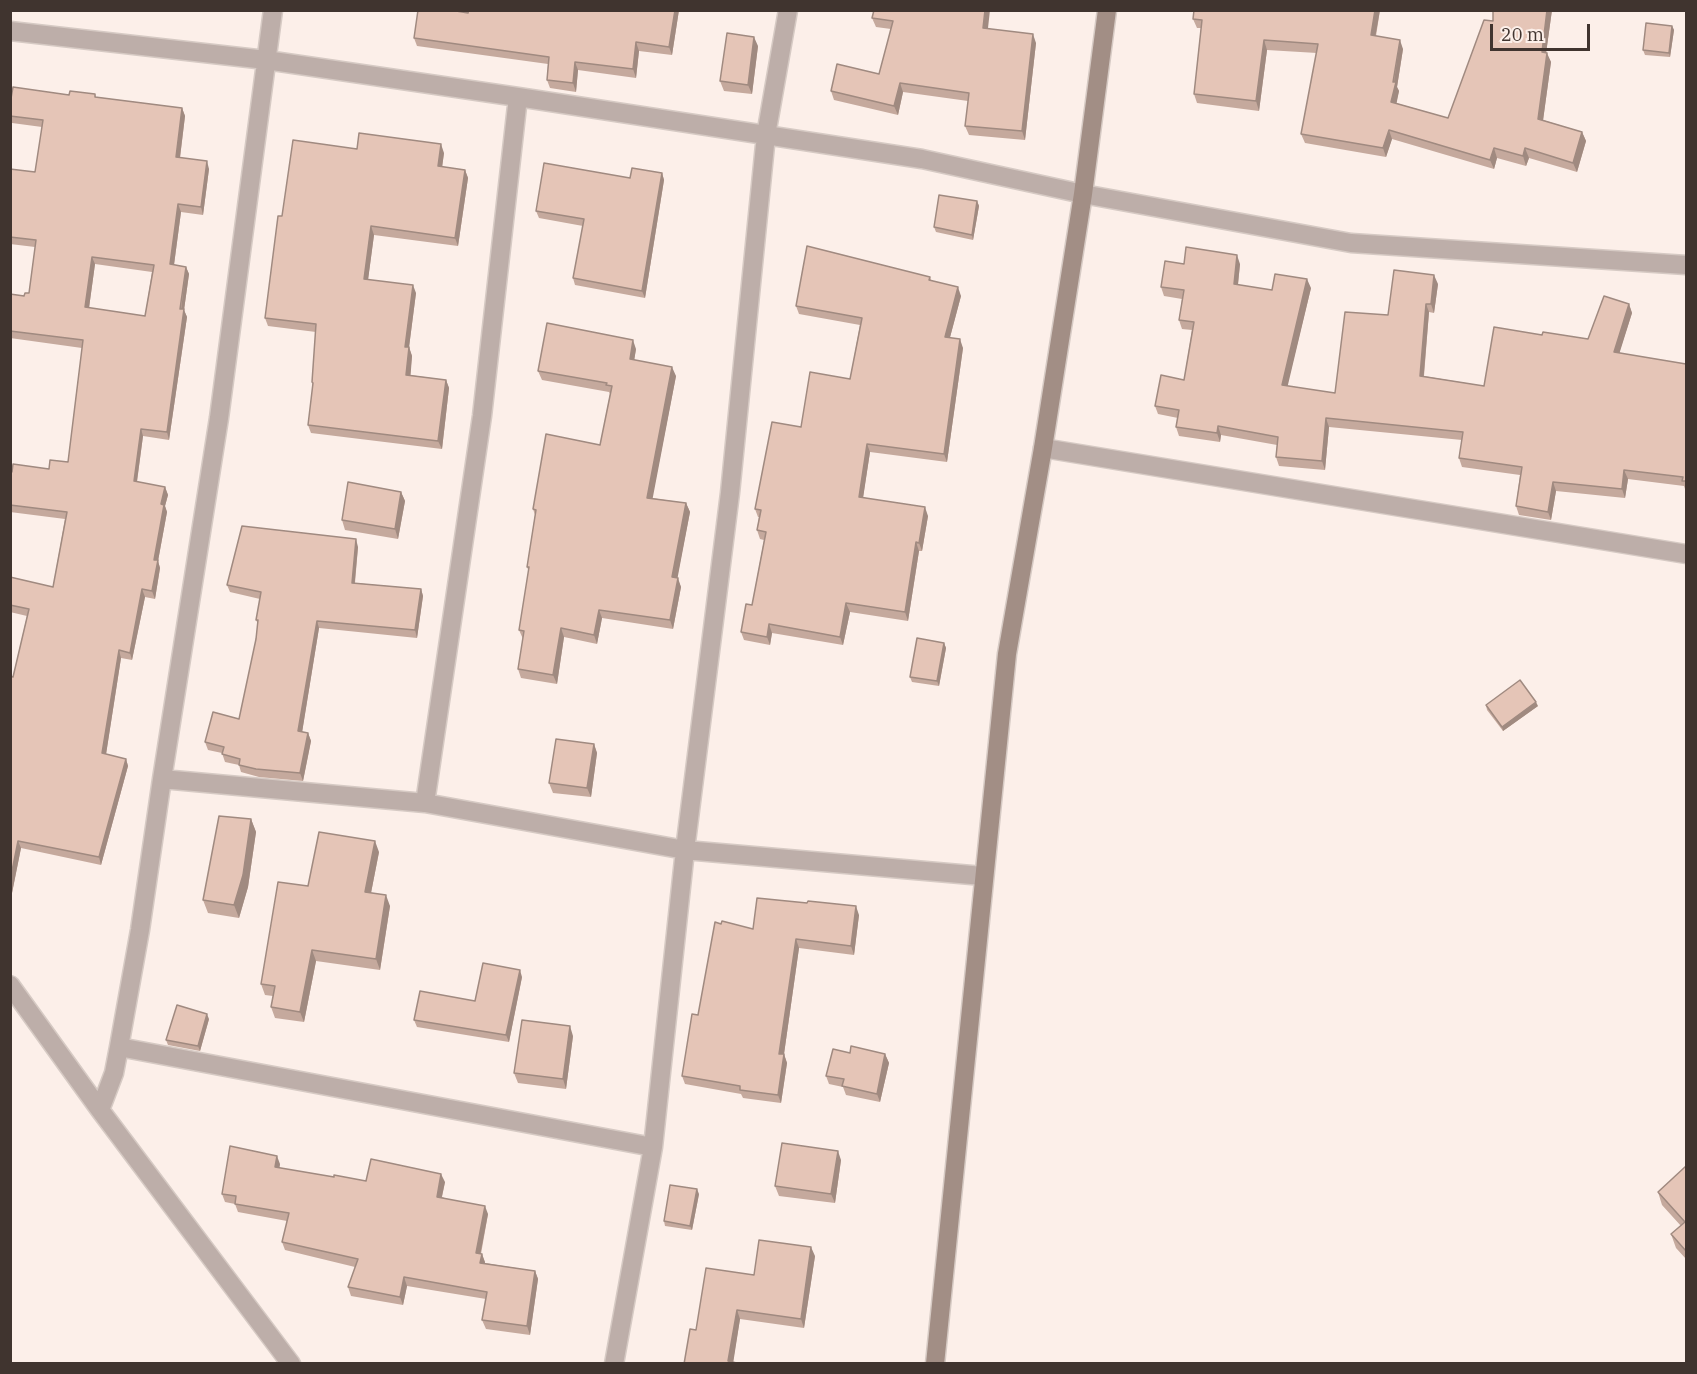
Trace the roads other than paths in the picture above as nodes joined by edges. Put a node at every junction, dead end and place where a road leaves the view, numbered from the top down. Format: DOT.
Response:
graph roads {
  1 [pos="273,10"];
  2 [pos="788,10"];
  3 [pos="1107,10"];
  4 [pos="10,31"];
  5 [pos="266,60"];
  6 [pos="518,97"];
  7 [pos="766,135"];
  8 [pos="1083,194"];
  9 [pos="1686,265"];
  10 [pos="1043,448"];
  11 [pos="1686,554"];
  12 [pos="162,779"];
  13 [pos="425,803"];
  14 [pos="685,850"];
  15 [pos="983,876"];
  16 [pos="10,985"];
  17 [pos="119,1047"];
  18 [pos="100,1110"];
  19 [pos="653,1147"];
  20 [pos="291,1364"];
  21 [pos="614,1364"];
  22 [pos="935,1364"];
  1 -- 5 [label="street"];
  2 -- 7 [label="street"];
  3 -- 8 [label="street"];
  4 -- 5 [label="street"];
  5 -- 6 [label="street"];
  5 -- 12 [label="street"];
  6 -- 7 [label="street"];
  6 -- 13 [label="street"];
  7 -- 8 [label="street"];
  7 -- 14 [label="street"];
  8 -- 9 [label="street"];
  8 -- 10 [label="street"];
  10 -- 11 [label="street"];
  10 -- 15 [label="street"];
  12 -- 13 [label="street"];
  12 -- 17 [label="street"];
  13 -- 14 [label="street"];
  14 -- 15 [label="street"];
  14 -- 19 [label="street"];
  15 -- 22 [label="street"];
  16 -- 18 [label="street"];
  17 -- 18 [label="street"];
  17 -- 19 [label="street"];
  18 -- 20 [label="street"];
  19 -- 21 [label="street"];
}
